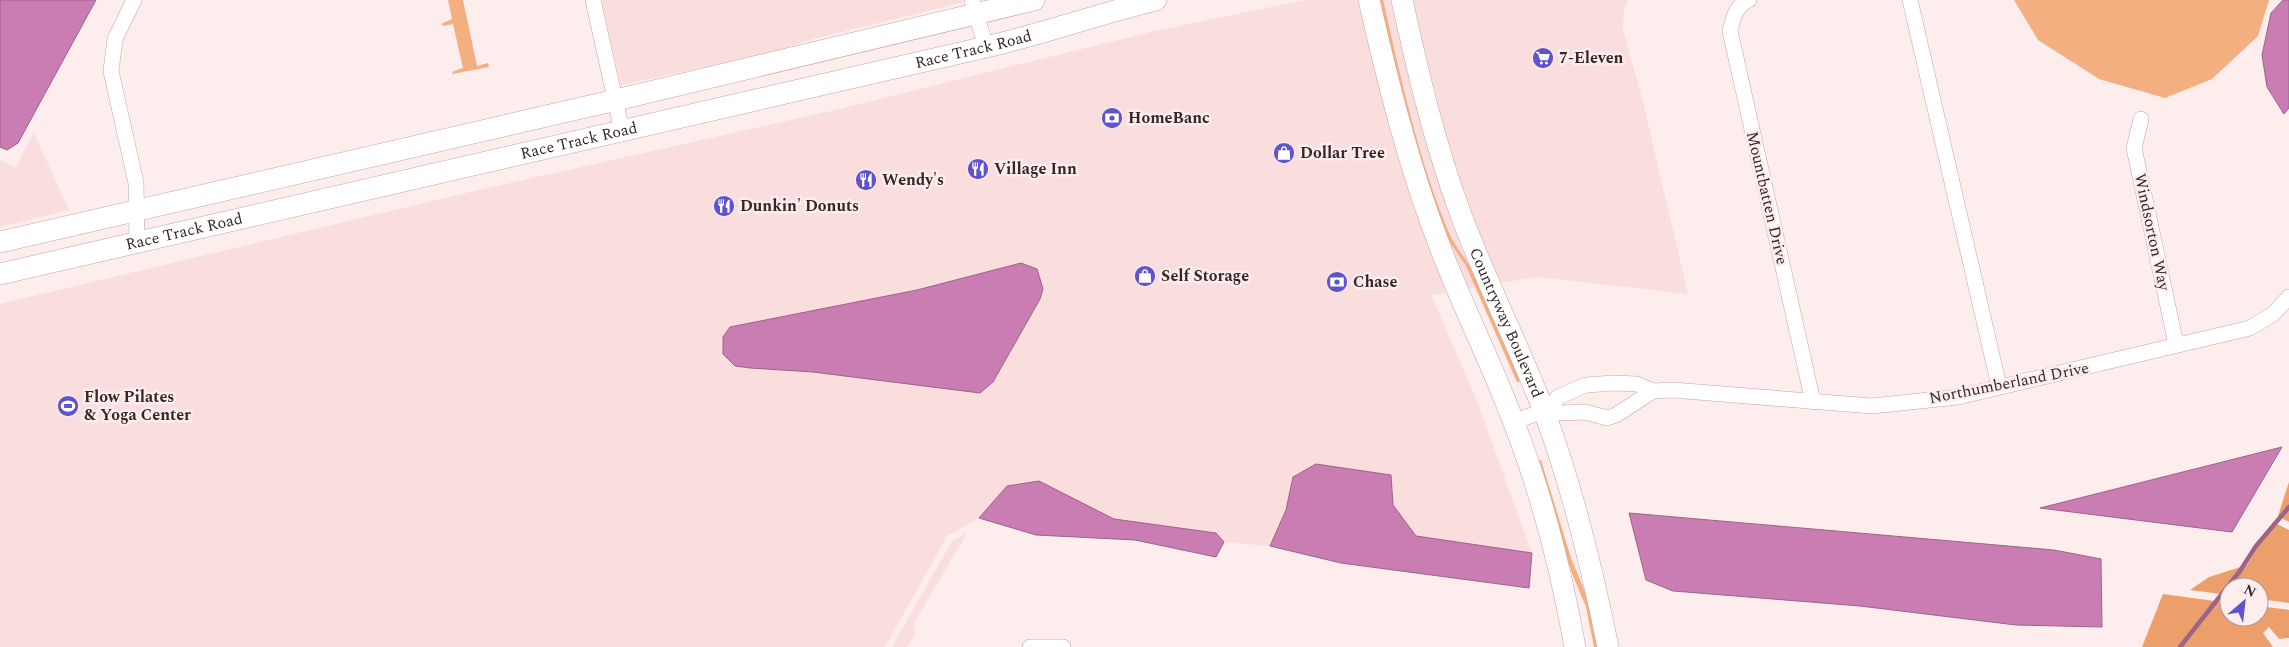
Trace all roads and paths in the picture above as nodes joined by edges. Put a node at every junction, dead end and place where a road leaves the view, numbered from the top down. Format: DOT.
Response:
graph roads {
  1 [pos="134,0"];
  2 [pos="593,0"];
  3 [pos="1034,0"];
  4 [pos="1156,0"];
  5 [pos="1369,0"];
  6 [pos="1402,0"];
  7 [pos="1749,0"];
  8 [pos="1910,0"];
  9 [pos="974,7"];
  10 [pos="986,48"];
  11 [pos="616,100"];
  12 [pos="2141,119"];
  13 [pos="622,131"];
  14 [pos="136,211"];
  15 [pos="1437,239"];
  16 [pos="0,242"];
  17 [pos="137,242"];
  18 [pos="0,274"];
  19 [pos="2289,297"];
  20 [pos="2176,344"];
  21 [pos="1998,386"];
  22 [pos="1653,392"];
  23 [pos="1813,402"];
  24 [pos="1547,409"];
  25 [pos="1514,422"];
  26 [pos="1558,566"];
  27 [pos="1601,611"];
  28 [pos="1030,647"];
  29 [pos="1063,647"];
  30 [pos="1575,647"];
  31 [pos="1588,647"];
  32 [pos="1608,647"];
  1 -- 14 [label="street"];
  2 -- 11 [label="street"];
  3 -- 9 [label="main road, Race Track Road"];
  4 -- 10 [label="main road, Race Track Road"];
  5 -- 15 [label="main road, Countryway Boulevard"];
  6 -- 24 [label="main road, Countryway Boulevard"];
  7 -- 23 [label="street, Mountbatten Drive"];
  8 -- 21 [label="street"];
  9 -- 10 [label="street"];
  9 -- 11 [label="main road, Race Track Road"];
  10 -- 13 [label="main road, Race Track Road"];
  11 -- 13 [label="street"];
  11 -- 14 [label="main road, Race Track Road"];
  12 -- 20 [label="street, Windsorton Way"];
  13 -- 17 [label="main road, Race Track Road"];
  14 -- 16 [label="main road, Race Track Road"];
  14 -- 17 [label="street"];
  15 -- 24 [label="main road"];
  15 -- 25 [label="main road, Countryway Boulevard"];
  17 -- 18 [label="main road, Race Track Road"];
  19 -- 20 [label="street, Northumberland Drive"];
  20 -- 21 [label="street, Northumberland Drive"];
  21 -- 23 [label="street, Northumberland Drive"];
  22 -- 23 [label="street, Northumberland Drive"];
  22 -- 24 [label="street, Northumberland Drive"];
  22 -- 24 [label="street, Northumberland Drive"];
  24 -- 25 [label="street, Northumberland Drive"];
  24 -- 27 [label="main road, Countryway Boulevard"];
  25 -- 26 [label="main road, Countryway Boulevard"];
  25 -- 27 [label="main road"];
  26 -- 30 [label="main road, Countryway Boulevard"];
  26 -- 31 [label="main road"];
  27 -- 32 [label="main road, Countryway Boulevard"];
  28 -- 29 [label="street"];
}
